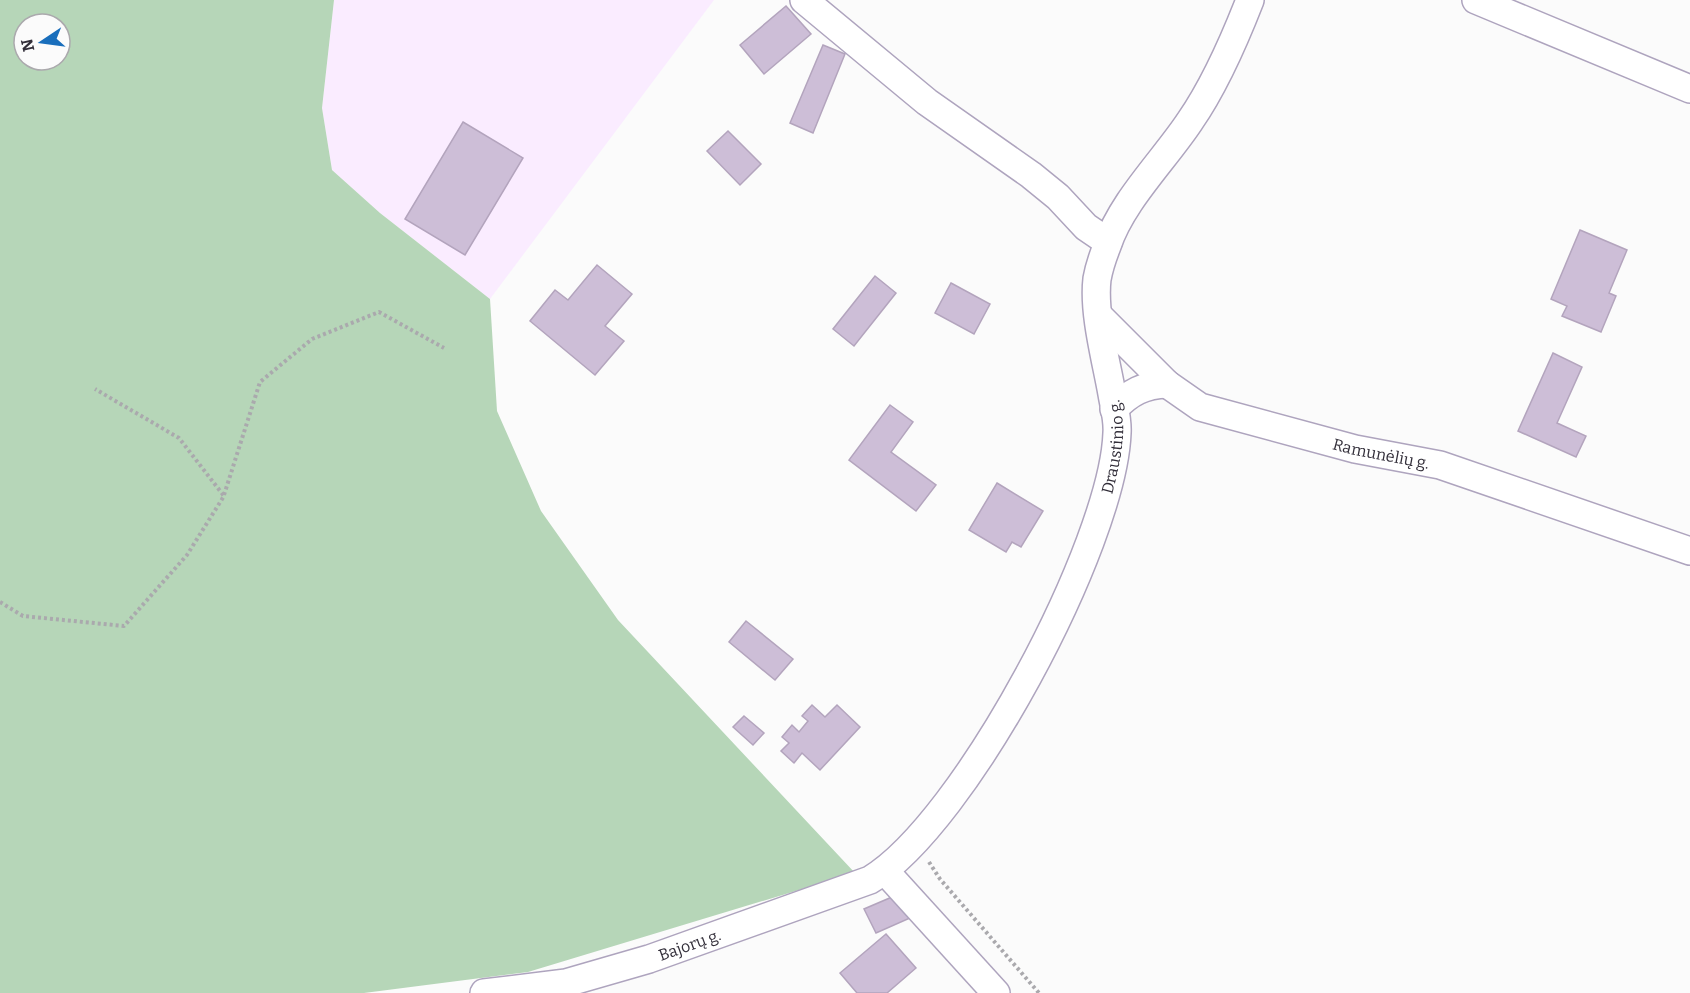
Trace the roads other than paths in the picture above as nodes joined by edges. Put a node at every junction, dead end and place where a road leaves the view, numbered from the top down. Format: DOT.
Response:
graph roads {
  1 [pos="804,0"];
  2 [pos="1250,0"];
  3 [pos="1476,0"];
  4 [pos="1690,89"];
  5 [pos="1108,242"];
  6 [pos="1100,316"];
  7 [pos="1167,384"];
  8 [pos="1114,409"];
  9 [pos="1690,551"];
  10 [pos="885,871"];
  11 [pos="484,993"];
  12 [pos="996,993"];
  1 -- 5 [label="street"];
  2 -- 5 [label="street, Draustinio g."];
  3 -- 4 [label="street"];
  5 -- 6 [label="street, Draustinio g."];
  6 -- 7 [label="street, Ramunėlių g."];
  6 -- 8 [label="street, Draustinio g."];
  7 -- 8 [label="street"];
  7 -- 9 [label="street, Ramunėlių g."];
  8 -- 10 [label="street, Draustinio g."];
  10 -- 11 [label="street, Bajorų g."];
  10 -- 12 [label="street"];
}
